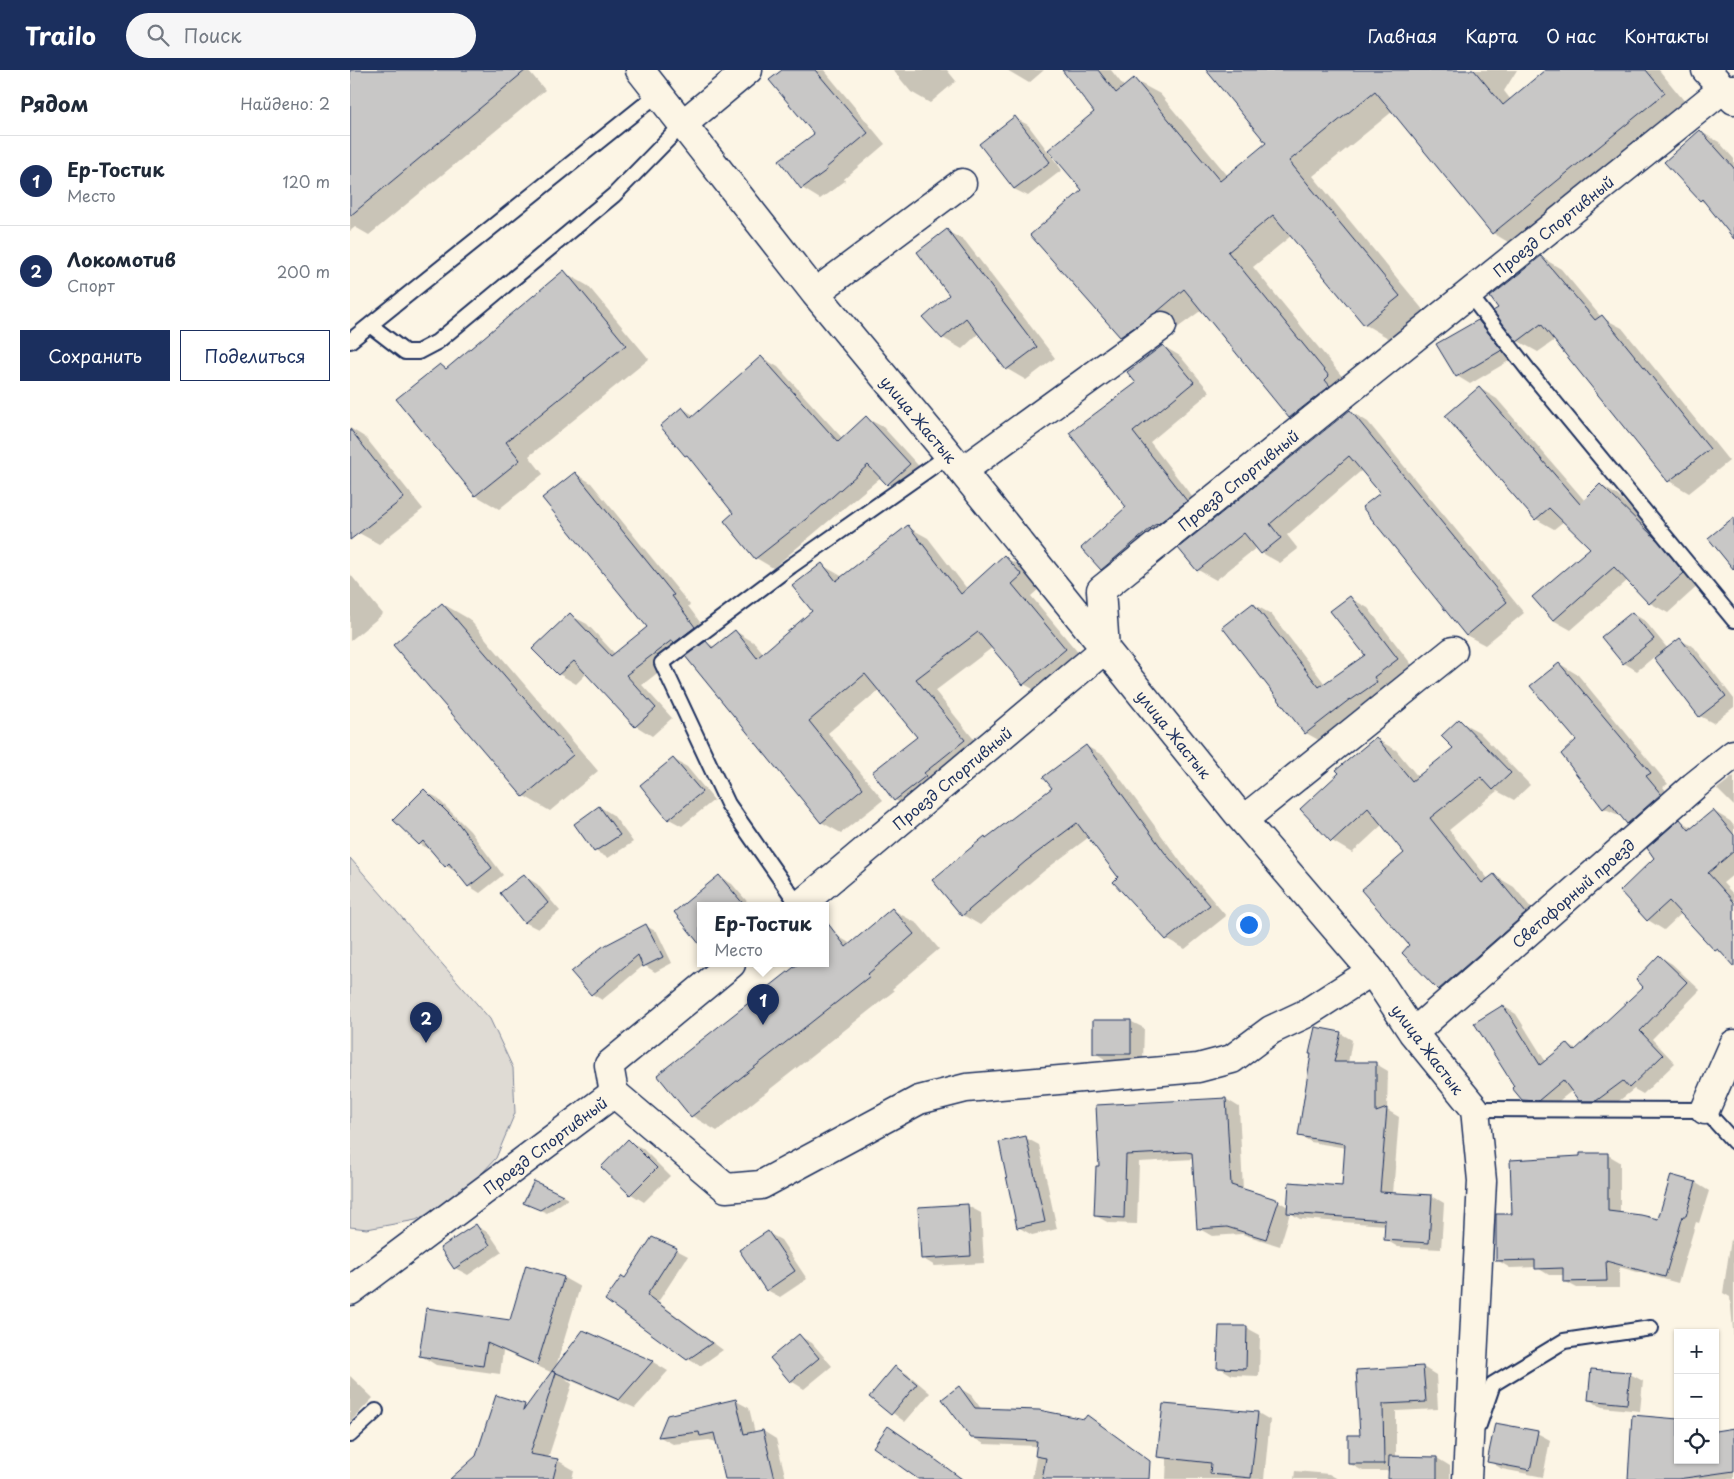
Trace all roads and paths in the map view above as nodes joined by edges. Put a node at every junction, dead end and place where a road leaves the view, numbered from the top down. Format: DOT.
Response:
graph roads {
  1 [pos="640,70"];
  2 [pos="748,70"];
  3 [pos="1724,87"];
  4 [pos="659,93"];
  5 [pos="683,124"];
  6 [pos="962,183"];
  7 [pos="815,293"];
  8 [pos="1469,294"];
  9 [pos="370,325"];
  10 [pos="1162,326"];
  11 [pos="350,341"];
  12 [pos="956,463"];
  13 [pos="1734,620"];
  14 [pos="1105,649"];
  15 [pos="1453,651"];
  16 [pos="1734,754"];
  17 [pos="1243,820"];
  18 [pos="797,902"];
  19 [pos="805,902"];
  20 [pos="727,967"];
  21 [pos="1372,971"];
  22 [pos="1414,1033"];
  23 [pos="1734,1044"];
  24 [pos="614,1093"];
  25 [pos="1475,1109"];
  26 [pos="1704,1110"];
  27 [pos="1734,1142"];
  28 [pos="350,1290"];
  29 [pos="1651,1328"];
  30 [pos="376,1411"];
  31 [pos="350,1434"];
  32 [pos="1468,1466"];
  1 -- 4 [label="street, улица Жастык"];
  2 -- 5 [label="street"];
  3 -- 8 [label="street, Проезд Спортивный"];
  4 -- 5 [label="street, улица Жастык"];
  4 -- 9 [label="lane"];
  5 -- 7 [label="street, улица Жастык"];
  5 -- 9 [label="lane"];
  6 -- 7 [label="street"];
  7 -- 12 [label="street, улица Жастык"];
  8 -- 13 [label="lane"];
  8 -- 14 [label="street, Проезд Спортивный"];
  9 -- 11 [label="lane"];
  10 -- 12 [label="street"];
  12 -- 14 [label="street, улица Жастык"];
  12 -- 18 [label="lane"];
  14 -- 17 [label="street, улица Жастык"];
  14 -- 19 [label="street, Проезд Спортивный"];
  15 -- 17 [label="street"];
  16 -- 22 [label="street, Светофорный проезд"];
  17 -- 21 [label="street, улица Жастык"];
  20 -- 24 [label="street, Проезд Спортивный"];
  21 -- 22 [label="street, улица Жастык"];
  21 -- 24 [label="street"];
  22 -- 25 [label="street, улица Жастык"];
  23 -- 26 [label="street"];
  24 -- 28 [label="street, Проезд Спортивный"];
  25 -- 26 [label="lane"];
  25 -- 32 [label="street, улица Жастык"];
  26 -- 27 [label="lane"];
  29 -- 32 [label="lane"];
  30 -- 31 [label="lane"];
}
